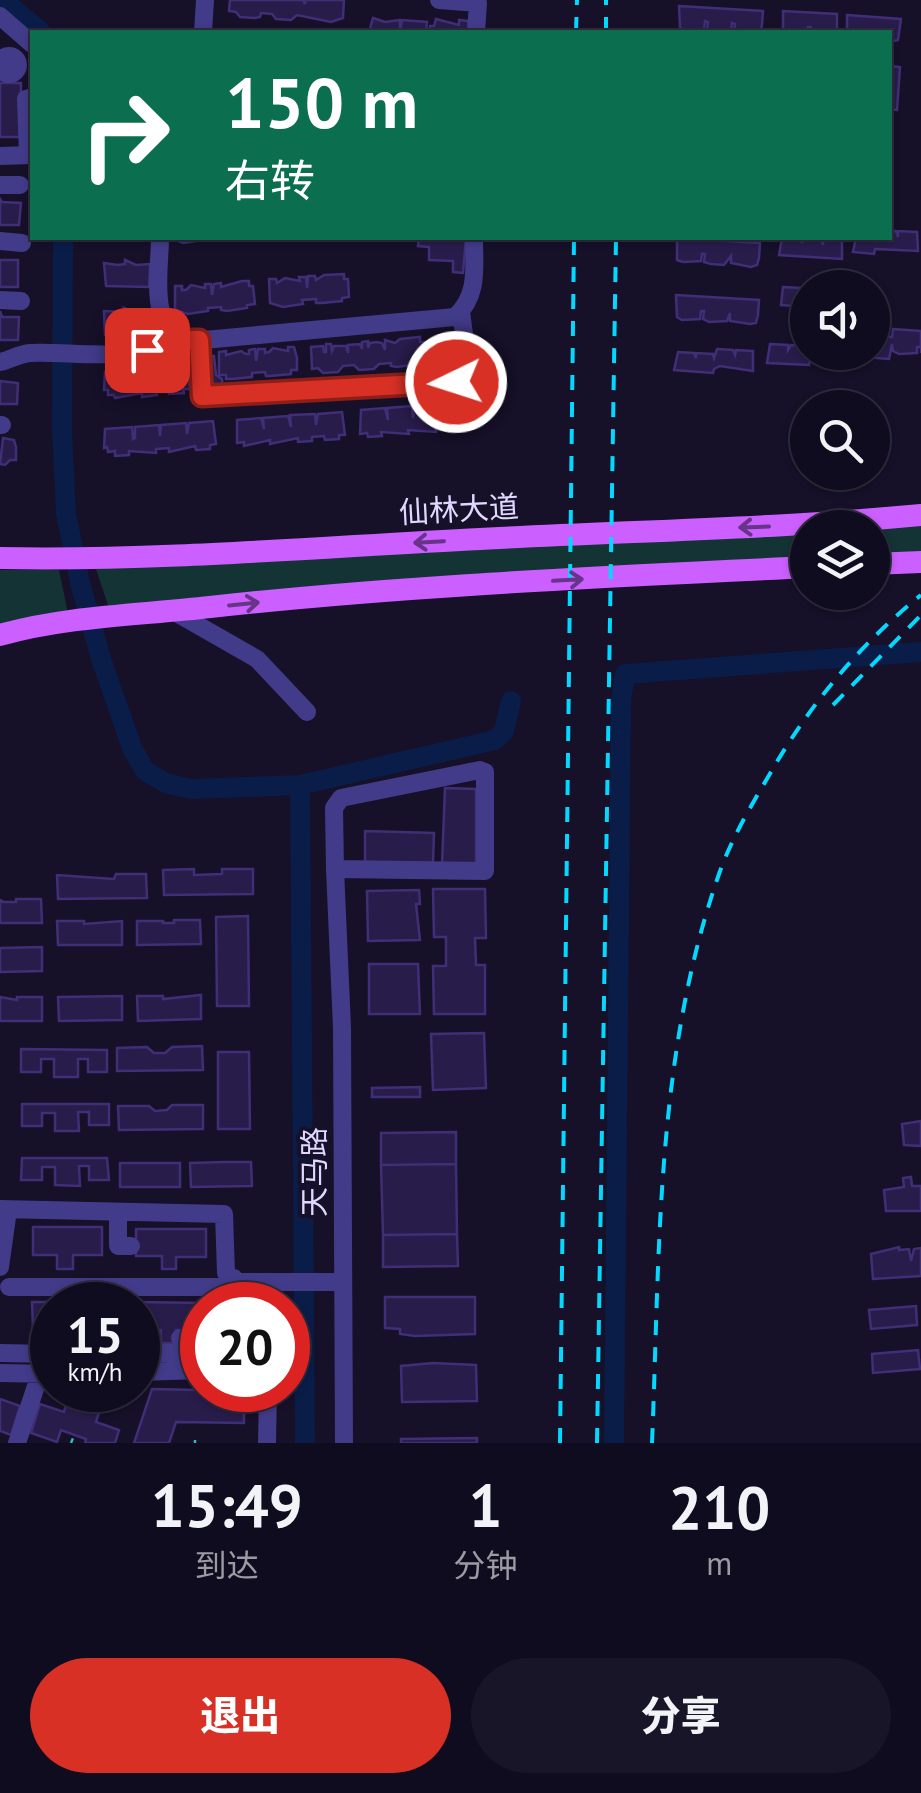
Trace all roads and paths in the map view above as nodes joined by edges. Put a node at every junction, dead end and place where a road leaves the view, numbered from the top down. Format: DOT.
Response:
graph roads {
  1 [pos="205,0"];
  2 [pos="439,0"];
  3 [pos="0,16"];
  4 [pos="203,30"];
  5 [pos="476,30"];
  6 [pos="30,42"];
  7 [pos="14,67"];
  8 [pos="29,98"];
  9 [pos="30,155"];
  10 [pos="0,156"];
  11 [pos="0,184"];
  12 [pos="20,185"];
  13 [pos="160,240"];
  14 [pos="474,240"];
  15 [pos="0,242"];
  16 [pos="22,243"];
  17 [pos="0,300"];
  18 [pos="21,301"];
  19 [pos="461,311"];
  20 [pos="174,335"];
  21 [pos="199,340"];
  22 [pos="0,362"];
  23 [pos="921,515"];
  24 [pos="0,558"];
  25 [pos="921,562"];
  26 [pos="890,563"];
  27 [pos="790,568"];
  28 [pos="173,611"];
  29 [pos="0,634"];
  30 [pos="307,712"];
  31 [pos="335,869"];
  32 [pos="4,1210"];
  33 [pos="118,1212"];
  34 [pos="118,1246"];
  35 [pos="0,1267"];
  36 [pos="226,1282"];
  37 [pos="310,1282"];
  38 [pos="336,1282"];
  39 [pos="3,1286"];
  40 [pos="180,1288"];
  41 [pos="0,1353"];
  42 [pos="30,1354"];
  43 [pos="0,1373"];
  44 [pos="30,1374"];
  45 [pos="30,1412"];
  46 [pos="268,1412"];
  47 [pos="17,1443"];
  48 [pos="267,1443"];
  49 [pos="344,1443"];
  1 -- 4 [label="street"];
  2 -- 5 [label="street"];
  3 -- 6 [label="street"];
  7 -- 8 [label="street"];
  8 -- 9 [label="street"];
  9 -- 10 [label="street"];
  11 -- 12 [label="street"];
  13 -- 20 [label="street"];
  14 -- 19 [label="street"];
  15 -- 16 [label="street"];
  17 -- 18 [label="street"];
  19 -- 21 [label="street"];
  19 -- 21 [label="street"];
  20 -- 21 [label="street"];
  20 -- 22 [label="street"];
  23 -- 24 [label="main road, 仙林大道, one-way"];
  25 -- 26 [label="main road"];
  28 -- 27 [label="main road, one-way"];
  28 -- 29 [label="main road"];
  28 -- 30 [label="street"];
  31 -- 31 [label="street, 天马路"];
  31 -- 38 [label="street, 天马路"];
  32 -- 33 [label="street"];
  32 -- 35 [label="street"];
  33 -- 34 [label="street"];
  33 -- 36 [label="street"];
  37 -- 38 [label="street"];
  38 -- 49 [label="street, 天马路"];
  39 -- 40 [label="street"];
  41 -- 42 [label="street"];
  43 -- 44 [label="street"];
  45 -- 47 [label="street"];
  46 -- 48 [label="street"];
}
